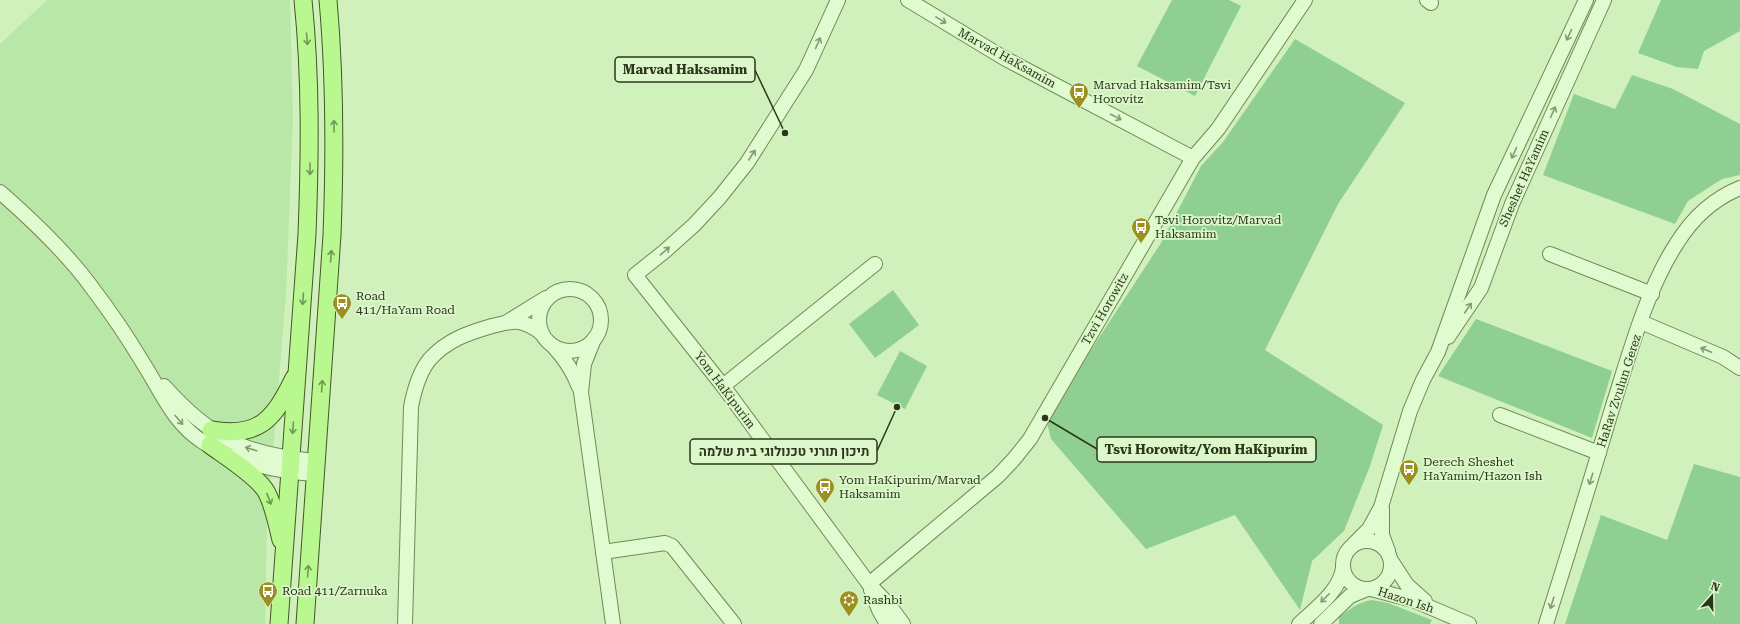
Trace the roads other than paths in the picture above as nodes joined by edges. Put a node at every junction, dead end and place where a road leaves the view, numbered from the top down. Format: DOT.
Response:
graph roads {
  1 [pos="303,0"];
  2 [pos="328,0"];
  3 [pos="838,0"];
  4 [pos="908,0"];
  5 [pos="1305,0"];
  6 [pos="1586,0"];
  7 [pos="1604,0"];
  8 [pos="1193,158"];
  9 [pos="1740,188"];
  10 [pos="0,192"];
  11 [pos="1550,254"];
  12 [pos="875,264"];
  13 [pos="1652,294"];
  14 [pos="548,297"];
  15 [pos="507,322"];
  16 [pos="1641,322"];
  17 [pos="541,333"];
  18 [pos="594,339"];
  19 [pos="554,347"];
  20 [pos="1438,352"];
  21 [pos="1740,368"];
  22 [pos="298,371"];
  23 [pos="723,386"];
  24 [pos="581,392"];
  25 [pos="1500,415"];
  26 [pos="211,438"];
  27 [pos="1599,453"];
  28 [pos="291,466"];
  29 [pos="316,468"];
  30 [pos="1383,503"];
  31 [pos="1354,544"];
  32 [pos="603,552"];
  33 [pos="284,554"];
  34 [pos="1390,557"];
  35 [pos="1343,568"];
  36 [pos="869,584"];
  37 [pos="1369,589"];
  38 [pos="1440,611"];
  39 [pos="279,624"];
  40 [pos="305,624"];
  41 [pos="405,624"];
  42 [pos="613,624"];
  43 [pos="734,624"];
  44 [pos="887,624"];
  45 [pos="903,624"];
  46 [pos="1299,624"];
  47 [pos="1320,624"];
  48 [pos="1469,624"];
  49 [pos="1546,624"];
  1 -- 22 [label="main road, one-way"];
  29 -- 2 [label="main road, one-way"];
  23 -- 3 [label="street, Yom HaKipurim, one-way"];
  4 -- 8 [label="street, Marvad HaKsamim, one-way"];
  5 -- 8 [label="street, Tzvi Horowitz"];
  6 -- 20 [label="street, Sheshet HaYamim, one-way"];
  20 -- 7 [label="street, Sheshet HaYamim, one-way"];
  8 -- 36 [label="street, Tzvi Horowitz"];
  9 -- 13 [label="street, HaRav Zvulun Gerez"];
  10 -- 26 [label="street"];
  11 -- 13 [label="street"];
  12 -- 23 [label="street"];
  13 -- 16 [label="street, HaRav Zvulun Gerez"];
  14 -- 15 [label="street"];
  14 -- 17 [label="street"];
  14 -- 18 [label="street"];
  15 -- 17 [label="street"];
  15 -- 41 [label="street"];
  21 -- 16 [label="street, one-way"];
  16 -- 27 [label="street, HaRav Zvulun Gerez"];
  17 -- 19 [label="street"];
  18 -- 19 [label="street"];
  18 -- 24 [label="street"];
  19 -- 24 [label="street"];
  20 -- 30 [label="street, Sheshet HaYamim"];
  22 -- 26 [label="main road"];
  22 -- 28 [label="main road, one-way"];
  23 -- 36 [label="street, Yom HaKipurim"];
  24 -- 32 [label="street"];
  25 -- 27 [label="street"];
  26 -- 28 [label="street"];
  26 -- 33 [label="main road, one-way"];
  27 -- 49 [label="street, HaRav Zvulun Gerez, one-way"];
  28 -- 29 [label="street"];
  28 -- 33 [label="main road"];
  40 -- 29 [label="main road, one-way"];
  30 -- 31 [label="street, Sheshet HaYamim"];
  30 -- 34 [label="street, Sheshet HaYamim"];
  31 -- 34 [label="street"];
  31 -- 35 [label="street"];
  32 -- 42 [label="street"];
  32 -- 43 [label="street"];
  33 -- 39 [label="main road"];
  34 -- 37 [label="street"];
  34 -- 38 [label="street, Hazon Ish"];
  35 -- 37 [label="street"];
  35 -- 46 [label="street, one-way"];
  36 -- 44 [label="street, Yom HaKipurim"];
  36 -- 45 [label="street, Yom HaKipurim"];
  37 -- 38 [label="street, Hazon Ish"];
  37 -- 47 [label="street"];
  38 -- 48 [label="street, Hazon Ish"];
}
